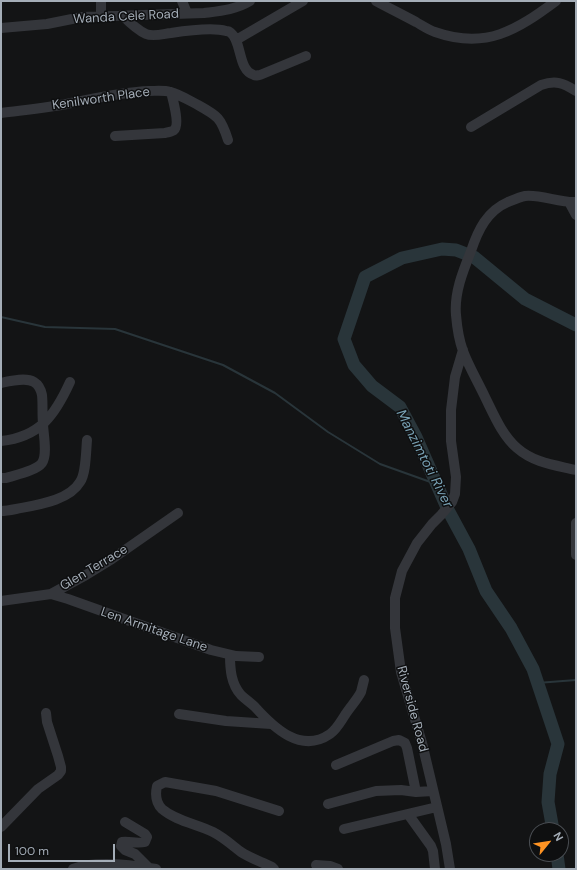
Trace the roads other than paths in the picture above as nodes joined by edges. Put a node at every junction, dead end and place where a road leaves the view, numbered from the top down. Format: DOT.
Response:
graph roads {
  1 [pos="100,1"];
  2 [pos="182,1"];
  3 [pos="250,1"];
  4 [pos="303,1"];
  5 [pos="376,1"];
  6 [pos="556,1"];
  7 [pos="187,14"];
  8 [pos="122,15"];
  9 [pos="101,16"];
  10 [pos="1,28"];
  11 [pos="236,40"];
  12 [pos="306,56"];
  13 [pos="576,91"];
  14 [pos="171,92"];
  15 [pos="1,113"];
  16 [pos="471,127"];
  17 [pos="115,136"];
  18 [pos="228,140"];
  19 [pos="572,202"];
  20 [pos="576,215"];
  21 [pos="463,350"];
  22 [pos="70,382"];
  23 [pos="1,383"];
  24 [pos="43,425"];
  25 [pos="87,440"];
  26 [pos="1,441"];
  27 [pos="576,470"];
  28 [pos="1,478"];
  29 [pos="1,511"];
  30 [pos="178,513"];
  31 [pos="576,523"];
  32 [pos="576,555"];
  33 [pos="51,594"];
  34 [pos="1,602"];
  35 [pos="230,655"];
  36 [pos="259,657"];
  37 [pos="364,680"];
  38 [pos="46,713"];
  39 [pos="179,714"];
  40 [pos="271,724"];
  41 [pos="336,765"];
  42 [pos="433,791"];
  43 [pos="416,792"];
  44 [pos="328,804"];
  45 [pos="437,807"];
  46 [pos="279,811"];
  47 [pos="408,814"];
  48 [pos="125,822"];
  49 [pos="1,827"];
  50 [pos="344,829"];
  51 [pos="316,865"];
  52 [pos="152,868"];
  53 [pos="73,869"];
  54 [pos="274,869"];
  55 [pos="338,869"];
  56 [pos="435,869"];
  57 [pos="450,869"];
  1 -- 9 [label="street"];
  2 -- 7 [label="street"];
  3 -- 7 [label="street, Wanda Cele Road"];
  4 -- 11 [label="street"];
  5 -- 6 [label="street"];
  7 -- 8 [label="street, Wanda Cele Road"];
  8 -- 9 [label="street, Wanda Cele Road"];
  8 -- 11 [label="street"];
  9 -- 10 [label="street, Wanda Cele Road"];
  11 -- 12 [label="street"];
  13 -- 16 [label="street"];
  14 -- 15 [label="street, Kenilworth Place"];
  14 -- 17 [label="street"];
  14 -- 18 [label="street, Kenilworth Place"];
  19 -- 20 [label="street"];
  19 -- 21 [label="street"];
  21 -- 27 [label="street"];
  21 -- 42 [label="street, Riverside Road"];
  22 -- 24 [label="street"];
  23 -- 24 [label="street"];
  24 -- 26 [label="street"];
  24 -- 28 [label="street"];
  25 -- 29 [label="street"];
  30 -- 33 [label="street, Glen Terrace"];
  31 -- 32 [label="street"];
  33 -- 34 [label="street, Glen Terrace"];
  33 -- 35 [label="street, Len Armitage Lane"];
  35 -- 36 [label="street, Len Armitage Lane"];
  35 -- 40 [label="street"];
  37 -- 40 [label="street"];
  38 -- 49 [label="street"];
  39 -- 40 [label="street"];
  41 -- 43 [label="street"];
  42 -- 43 [label="street"];
  42 -- 45 [label="street, Riverside Road"];
  43 -- 44 [label="street"];
  45 -- 47 [label="street"];
  45 -- 57 [label="street, Riverside Road"];
  46 -- 54 [label="street"];
  47 -- 50 [label="street"];
  47 -- 56 [label="street"];
  48 -- 52 [label="street"];
  51 -- 55 [label="street"];
  52 -- 53 [label="street"];
}
